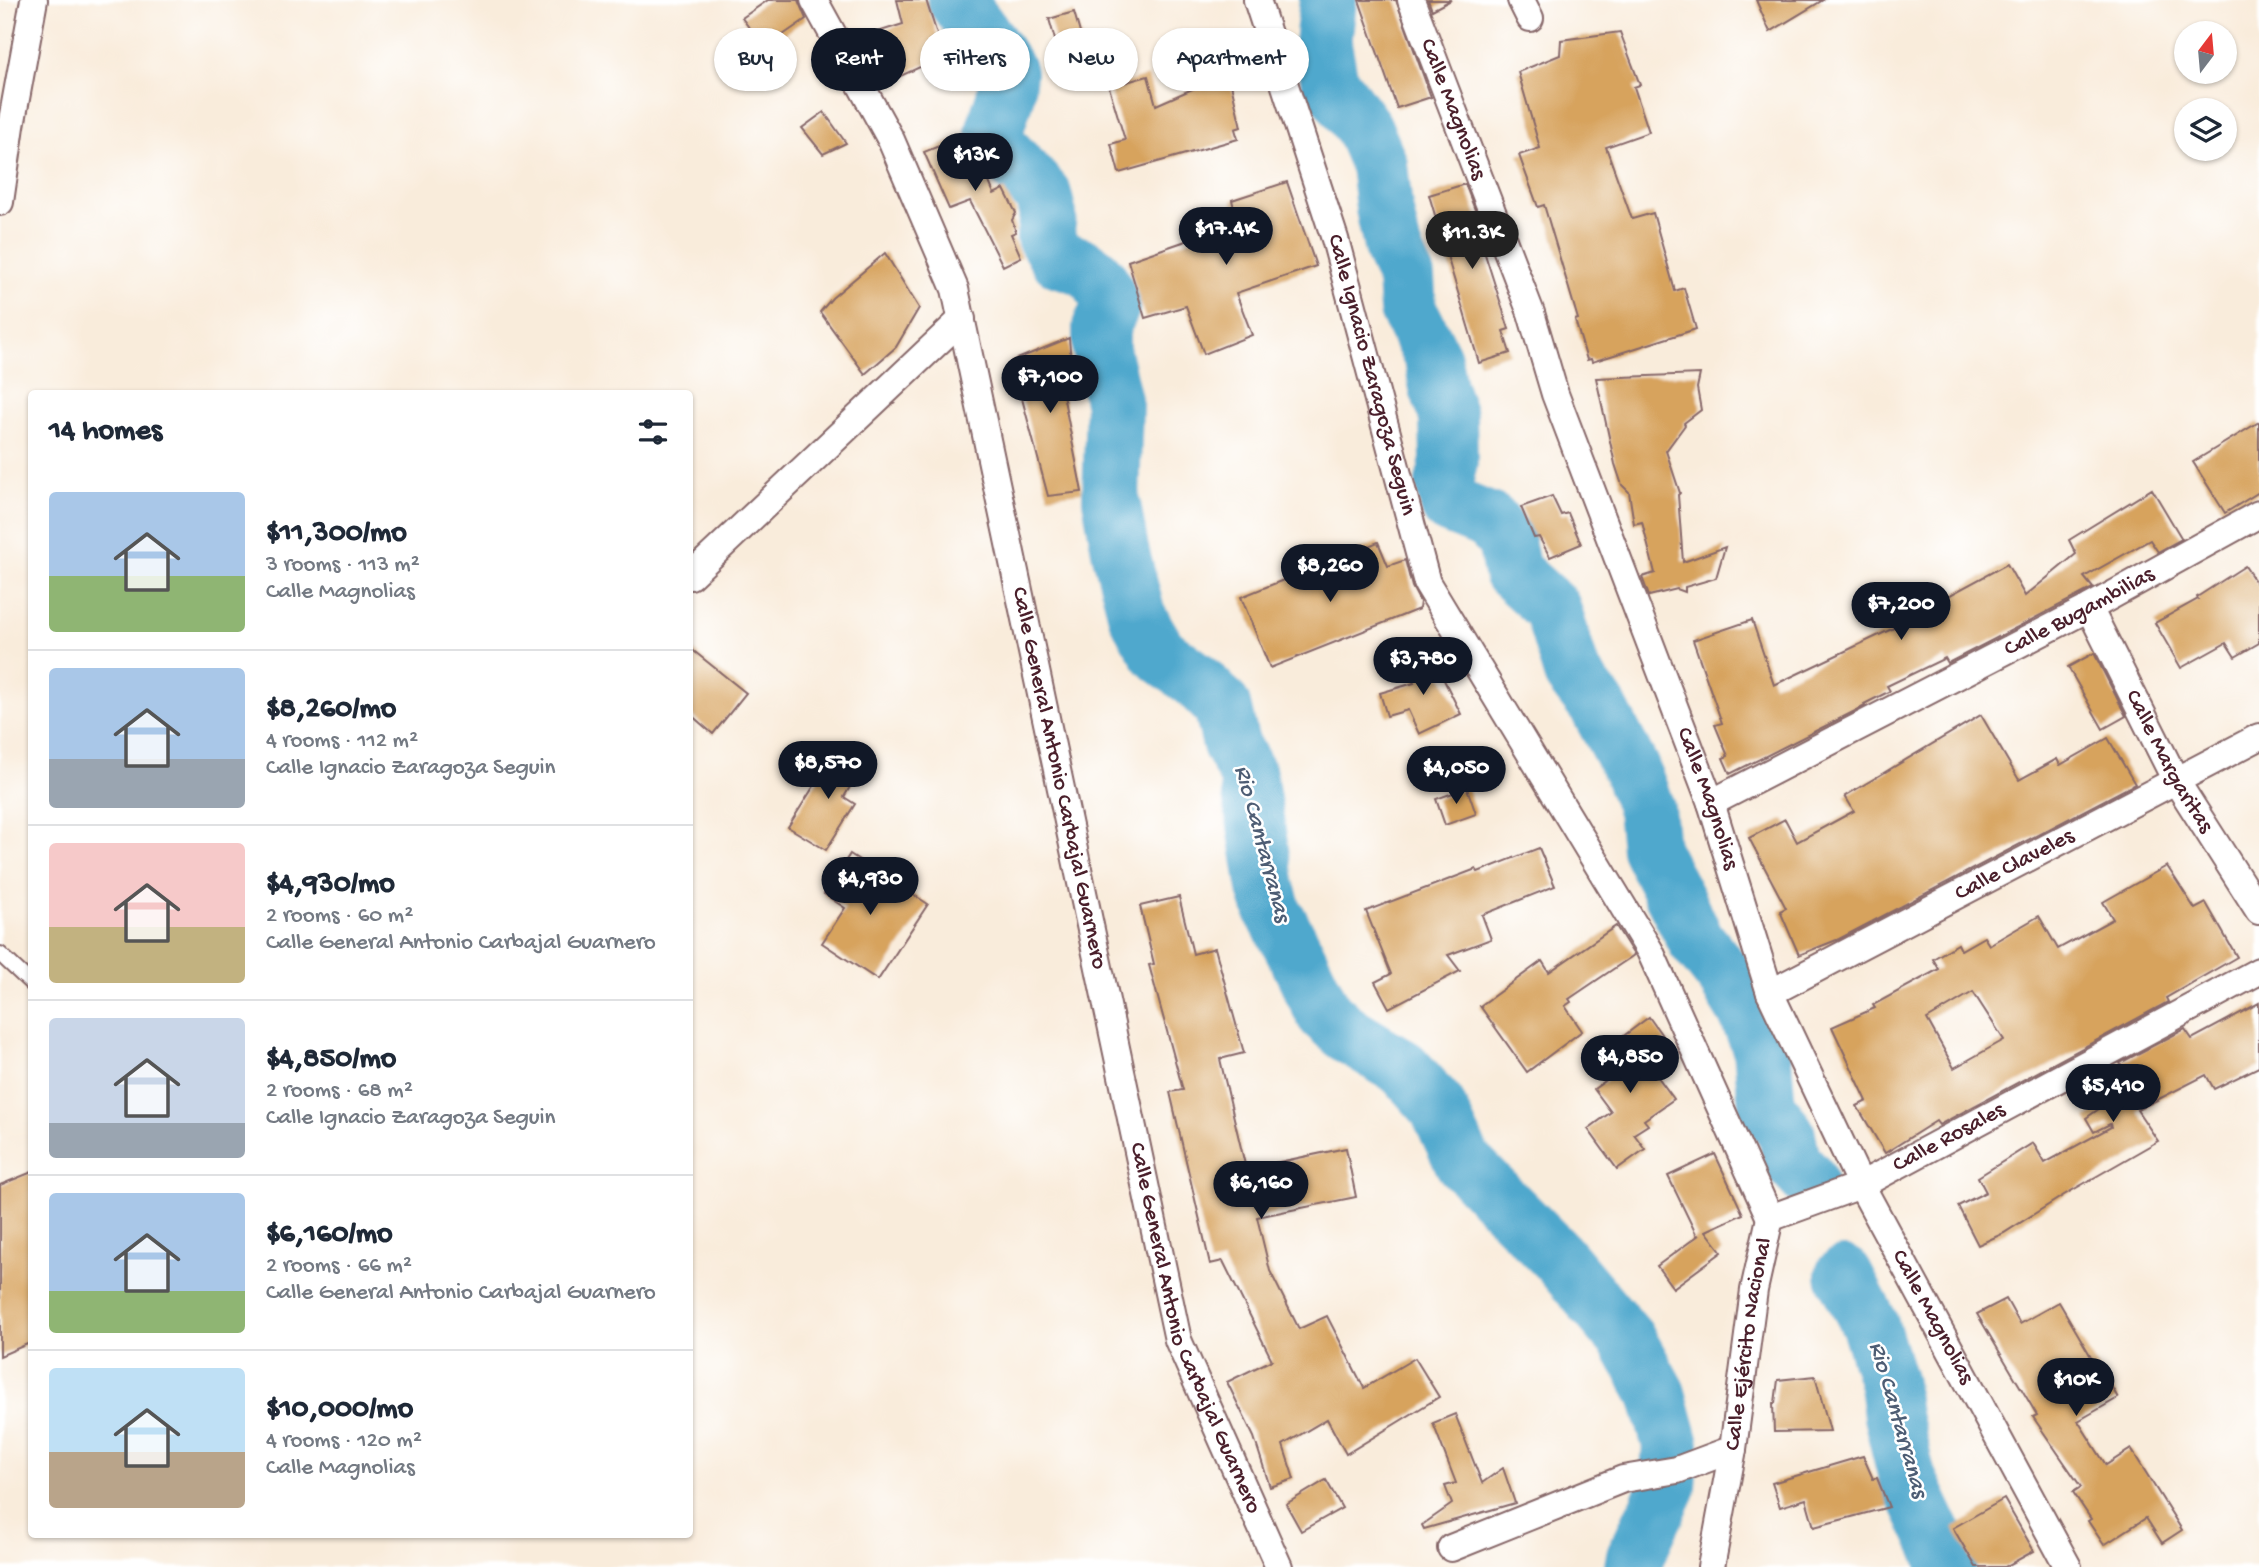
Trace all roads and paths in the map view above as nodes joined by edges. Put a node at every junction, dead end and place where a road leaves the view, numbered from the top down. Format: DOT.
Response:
graph roads {
  1 [pos="34,0"];
  2 [pos="814,0"];
  3 [pos="1257,0"];
  4 [pos="1411,0"];
  5 [pos="0,202"];
  6 [pos="962,319"];
  7 [pos="2259,514"];
  8 [pos="693,573"];
  9 [pos="2089,608"];
  10 [pos="2259,737"];
  11 [pos="2176,781"];
  12 [pos="1710,803"];
  13 [pos="2259,911"];
  14 [pos="0,954"];
  15 [pos="2259,971"];
  16 [pos="28,980"];
  17 [pos="1770,993"];
  18 [pos="1861,1185"];
  19 [pos="1770,1218"];
  20 [pos="1733,1449"];
  21 [pos="1451,1548"];
  22 [pos="1279,1567"];
  23 [pos="1711,1567"];
  24 [pos="2068,1567"];
  1 -- 5 [label="street"];
  2 -- 6 [label="street, Calle General Antonio Carbajal Guarnero"];
  3 -- 19 [label="street, Calle Ignacio Zaragoza Seguin"];
  4 -- 12 [label="street, Calle Magnolias"];
  6 -- 8 [label="street"];
  6 -- 22 [label="street, Calle General Antonio Carbajal Guarnero"];
  7 -- 9 [label="street, Calle Bugambilias"];
  9 -- 11 [label="street, Calle Margaritas"];
  9 -- 12 [label="street, Calle Bugambilias"];
  10 -- 11 [label="street, Calle Claveles"];
  11 -- 13 [label="street, Calle Margaritas"];
  11 -- 17 [label="street, Calle Claveles"];
  12 -- 17 [label="street, Calle Magnolias"];
  14 -- 16 [label="lane"];
  15 -- 18 [label="street, Calle Rosales"];
  17 -- 18 [label="street, Calle Magnolias"];
  18 -- 19 [label="street, Calle Ejército Nacional"];
  18 -- 24 [label="street, Calle Magnolias"];
  19 -- 20 [label="street, Calle Ejército Nacional"];
  20 -- 21 [label="street"];
  20 -- 23 [label="street, Calle Ejército Nacional"];
}
